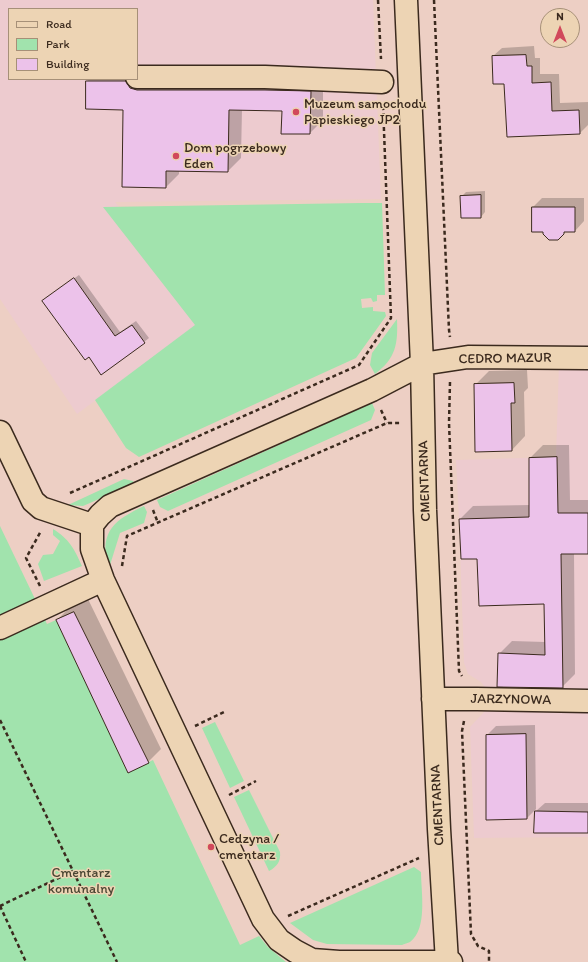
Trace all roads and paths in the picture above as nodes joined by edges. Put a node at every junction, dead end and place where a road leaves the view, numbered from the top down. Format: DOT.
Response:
graph roads {
  1 [pos="378,0"];
  2 [pos="406,0"];
  3 [pos="434,0"];
  4 [pos="138,77"];
  5 [pos="382,82"];
  6 [pos="468,357"];
  7 [pos="588,358"];
  8 [pos="422,364"];
  9 [pos="405,423"];
  10 [pos="0,432"];
  11 [pos="69,494"];
  12 [pos="44,525"];
  13 [pos="92,526"];
  14 [pos="112,576"];
  15 [pos="50,605"];
  16 [pos="0,628"];
  17 [pos="477,698"];
  18 [pos="433,699"];
  19 [pos="588,701"];
  20 [pos="224,712"];
  21 [pos="0,720"];
  22 [pos="193,727"];
  23 [pos="256,781"];
  24 [pos="225,797"];
  25 [pos="423,856"];
  26 [pos="73,871"];
  27 [pos="0,906"];
  28 [pos="282,918"];
  29 [pos="26,962"];
  30 [pos="117,962"];
  31 [pos="447,962"];
  32 [pos="451,962"];
  33 [pos="489,962"];
  1 -- 5 [label="path"];
  2 -- 8 [label="street, CMENTARNA"];
  3 -- 6 [label="path"];
  4 -- 5 [label="street"];
  5 -- 11 [label="path"];
  6 -- 7 [label="street, CEDRO MAZUR"];
  6 -- 8 [label="street, CEDRO MAZUR"];
  6 -- 17 [label="path"];
  8 -- 13 [label="street, CEDRO MAZUR"];
  8 -- 18 [label="street, CMENTARNA"];
  9 -- 14 [label="path"];
  10 -- 13 [label="street"];
  12 -- 15 [label="path"];
  13 -- 14 [label="street"];
  14 -- 15 [label="street"];
  14 -- 31 [label="street"];
  15 -- 16 [label="street"];
  17 -- 18 [label="street, JARZYNOWA"];
  17 -- 19 [label="street, JARZYNOWA"];
  17 -- 33 [label="path"];
  18 -- 31 [label="street, CMENTARNA"];
  20 -- 22 [label="path"];
  21 -- 26 [label="path"];
  23 -- 24 [label="path"];
  25 -- 28 [label="path"];
  26 -- 27 [label="path"];
  26 -- 30 [label="path"];
  27 -- 29 [label="path"];
  31 -- 32 [label="street"];
}
